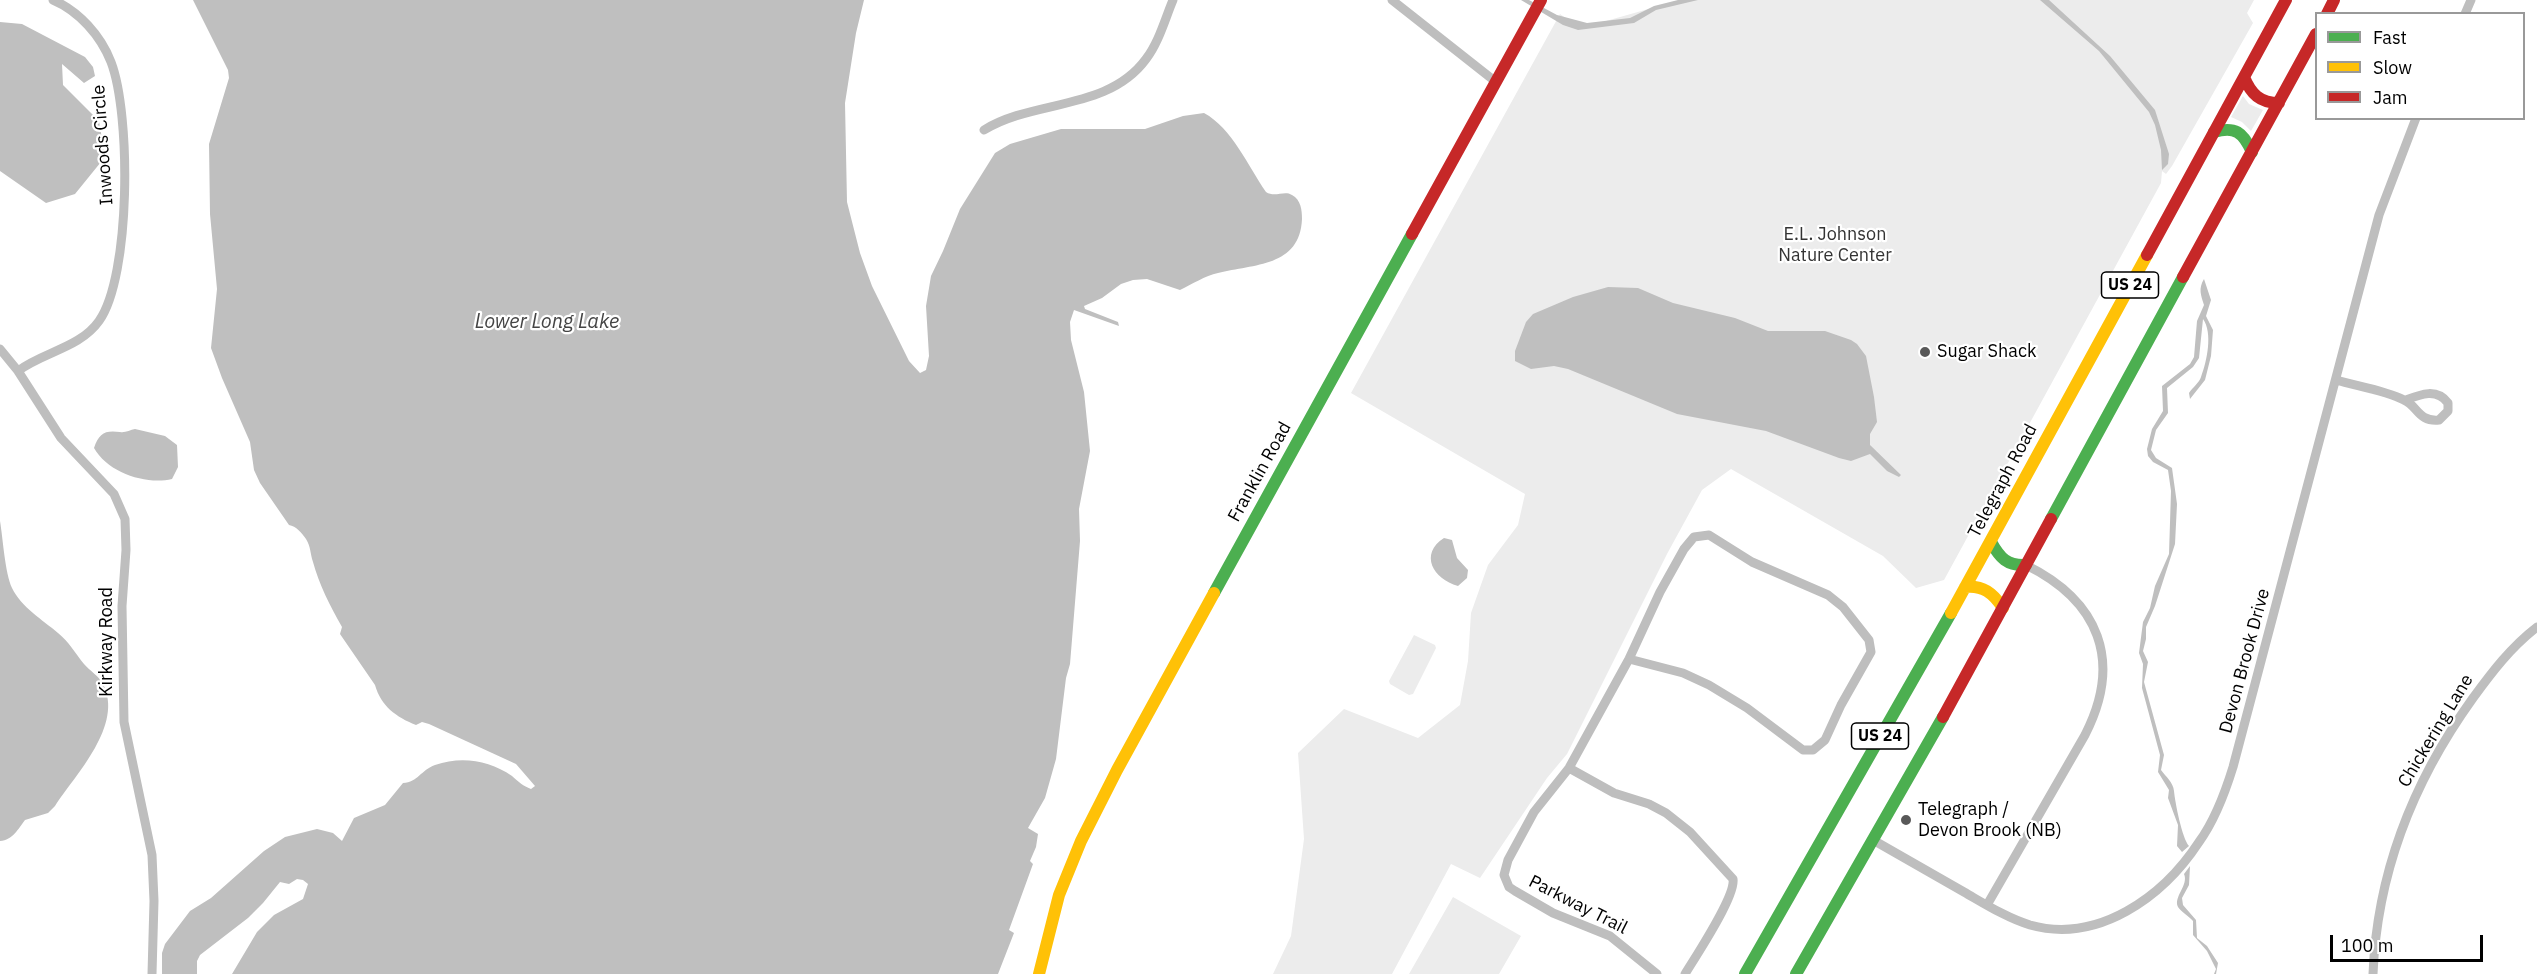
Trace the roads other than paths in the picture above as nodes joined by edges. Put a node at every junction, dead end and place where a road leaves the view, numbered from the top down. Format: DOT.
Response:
graph roads {
  1 [pos="1173,0"];
  2 [pos="1392,0"];
  3 [pos="2286,0"];
  4 [pos="59,1"];
  5 [pos="1538,5"];
  6 [pos="2315,36"];
  7 [pos="2244,77"];
  8 [pos="1496,82"];
  9 [pos="2279,103"];
  10 [pos="2415,120"];
  11 [pos="984,130"];
  12 [pos="2214,132"];
  13 [pos="2252,152"];
  14 [pos="0,349"];
  15 [pos="18,371"];
  16 [pos="2336,380"];
  17 [pos="2406,400"];
  18 [pos="1991,542"];
  19 [pos="2026,565"];
  20 [pos="1965,588"];
  21 [pos="2003,608"];
  22 [pos="2537,627"];
  23 [pos="1629,659"];
  24 [pos="1569,768"];
  25 [pos="1873,840"];
  26 [pos="1986,905"];
  27 [pos="152,974"];
  28 [pos="1039,974"];
  29 [pos="1657,974"];
  30 [pos="1685,974"];
  31 [pos="1746,974"];
  32 [pos="1796,974"];
  33 [pos="2373,974"];
  1 -- 11 [label="street"];
  2 -- 8 [label="street"];
  3 -- 7 [label="main road, Telegraph Road / US 24"];
  4 -- 15 [label="street, Inwoods Circle"];
  5 -- 8 [label="main road, Franklin Road"];
  6 -- 9 [label="main road, US 24"];
  7 -- 9 [label="main road"];
  7 -- 12 [label="main road, Telegraph Road / US 24"];
  8 -- 28 [label="main road, Franklin Road"];
  9 -- 13 [label="main road, US 24"];
  10 -- 16 [label="street, Devon Brook Drive"];
  12 -- 13 [label="main road"];
  12 -- 18 [label="main road, Telegraph Road / US 24"];
  13 -- 19 [label="main road, US 24"];
  14 -- 15 [label="street, Kirkway Road"];
  15 -- 27 [label="street, Kirkway Road"];
  16 -- 17 [label="street"];
  16 -- 26 [label="street, Devon Brook Drive"];
  18 -- 19 [label="main road"];
  18 -- 20 [label="main road, Telegraph Road / US 24"];
  19 -- 21 [label="main road, US 24"];
  19 -- 26 [label="street"];
  20 -- 21 [label="main road"];
  20 -- 31 [label="main road, Telegraph Road / US 24"];
  21 -- 25 [label="main road, US 24"];
  22 -- 33 [label="street, Chickering Lane"];
  23 -- 23 [label="street, Parkway Trail"];
  23 -- 24 [label="street, Parkway Trail"];
  24 -- 29 [label="street, Parkway Trail"];
  24 -- 30 [label="street"];
  25 -- 26 [label="street, Devon Brook Drive"];
  25 -- 32 [label="main road, US 24"];
}
